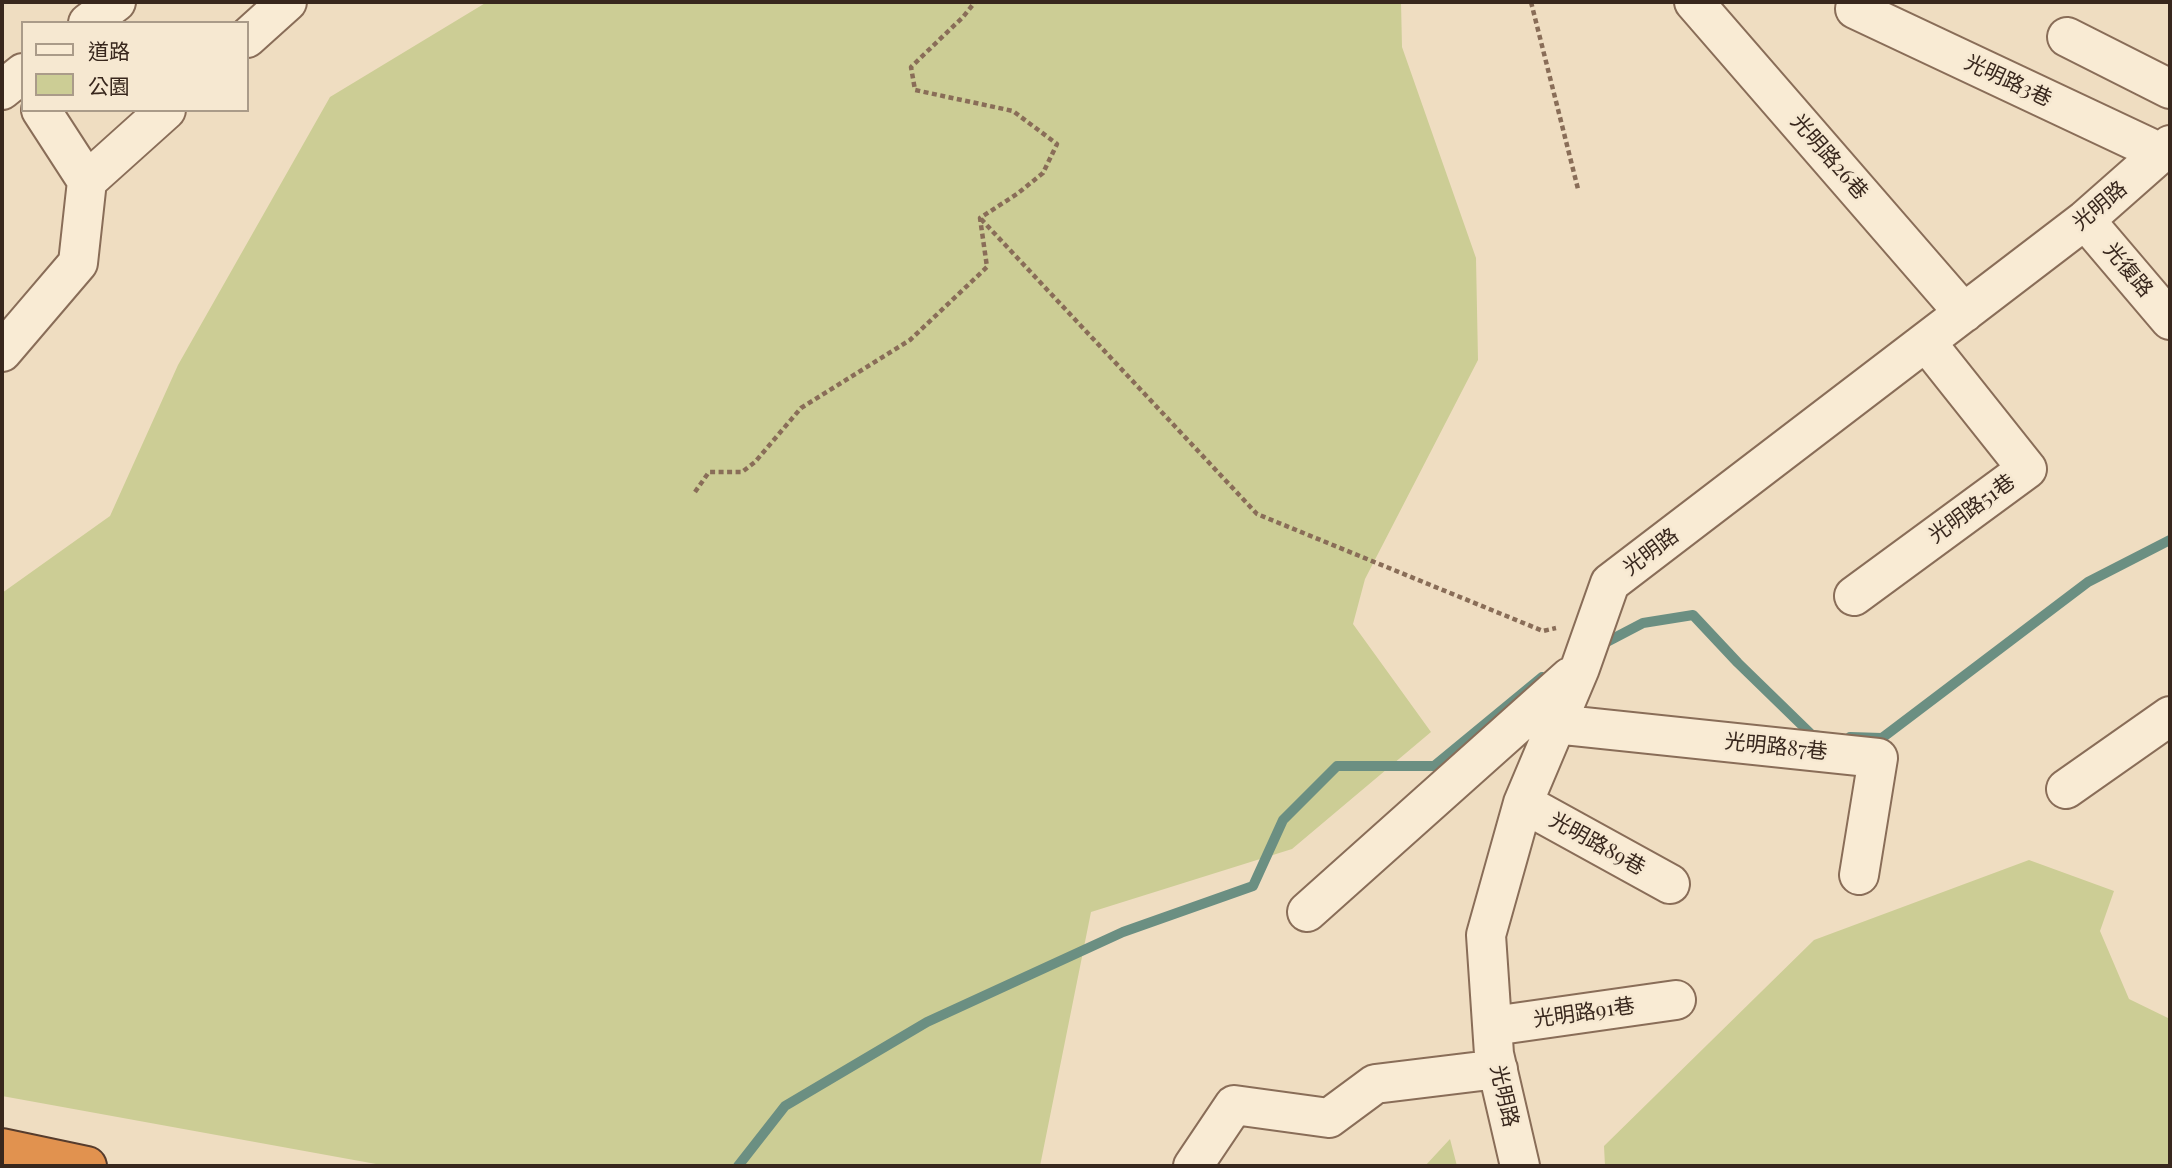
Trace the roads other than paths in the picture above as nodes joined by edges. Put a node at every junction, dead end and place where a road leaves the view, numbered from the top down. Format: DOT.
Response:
graph roads {
  1 [pos="116,2"];
  2 [pos="287,2"];
  3 [pos="1694,2"];
  4 [pos="1856,9"];
  5 [pos="91,21"];
  6 [pos="248,37"];
  7 [pos="2067,37"];
  8 [pos="2170,89"];
  9 [pos="42,112"];
  10 [pos="164,112"];
  11 [pos="2166,149"];
  12 [pos="87,181"];
  13 [pos="2085,220"];
  14 [pos="1964,313"];
  15 [pos="2170,320"];
  16 [pos="1926,341"];
  17 [pos="2,352"];
  18 [pos="1854,596"];
  19 [pos="1580,668"];
  20 [pos="2170,716"];
  21 [pos="1555,724"];
  22 [pos="2066,789"];
  23 [pos="1523,803"];
  24 [pos="1859,875"];
  25 [pos="1670,884"];
  26 [pos="1307,912"];
  27 [pos="1676,1000"];
  28 [pos="1493,1026"];
  29 [pos="1498,1069"];
  30 [pos="2,1148"];
  31 [pos="87,1166"];
  32 [pos="1193,1166"];
  33 [pos="1520,1166"];
  1 -- 5 [label="street"];
  2 -- 6 [label="street"];
  3 -- 14 [label="street, 光明路26巷"];
  4 -- 11 [label="street, 光明路3巷"];
  7 -- 8 [label="street"];
  9 -- 12 [label="street"];
  10 -- 12 [label="street"];
  11 -- 13 [label="street, 光明路"];
  12 -- 17 [label="street"];
  13 -- 14 [label="street, 光明路"];
  13 -- 15 [label="street, 光復路"];
  14 -- 16 [label="street, 光明路"];
  16 -- 18 [label="street, 光明路51巷"];
  16 -- 19 [label="street, 光明路"];
  19 -- 21 [label="street, 光明路"];
  19 -- 26 [label="street"];
  20 -- 22 [label="street"];
  21 -- 23 [label="street, 光明路"];
  21 -- 24 [label="street, 光明路87巷"];
  23 -- 25 [label="street, 光明路89巷"];
  23 -- 28 [label="street, 光明路"];
  27 -- 28 [label="street, 光明路91巷"];
  28 -- 29 [label="street, 光明路"];
  29 -- 32 [label="street"];
  29 -- 33 [label="street, 光明路"];
  30 -- 31 [label="highway"];
}
